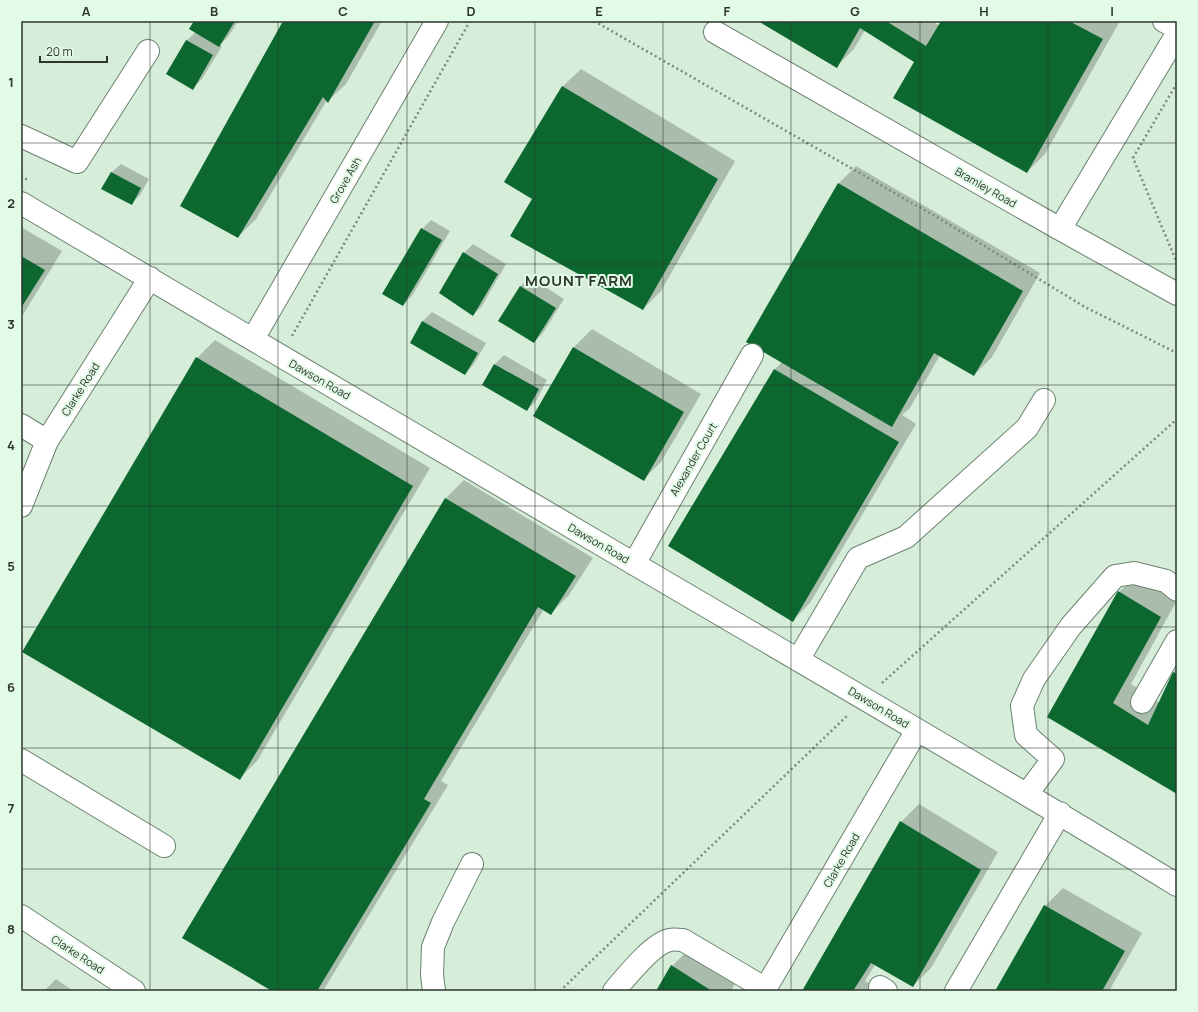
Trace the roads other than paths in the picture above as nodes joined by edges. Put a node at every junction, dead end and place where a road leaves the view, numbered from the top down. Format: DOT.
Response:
graph roads {
  1 [pos="437,21"];
  2 [pos="1164,21"];
  3 [pos="1177,28"];
  4 [pos="715,32"];
  5 [pos="1177,34"];
  6 [pos="148,51"];
  7 [pos="21,136"];
  8 [pos="21,203"];
  9 [pos="1060,229"];
  10 [pos="150,278"];
  11 [pos="1177,294"];
  12 [pos="253,339"];
  13 [pos="752,355"];
  14 [pos="1044,400"];
  15 [pos="21,425"];
  16 [pos="47,441"];
  17 [pos="21,506"];
  18 [pos="634,564"];
  19 [pos="1177,590"];
  20 [pos="1177,641"];
  21 [pos="798,660"];
  22 [pos="1142,702"];
  23 [pos="917,730"];
  24 [pos="21,760"];
  25 [pos="1027,794"];
  26 [pos="1060,813"];
  27 [pos="164,846"];
  28 [pos="472,864"];
  29 [pos="1177,885"];
  30 [pos="21,916"];
  31 [pos="765,990"];
  32 [pos="134,991"];
  33 [pos="434,991"];
  34 [pos="614,991"];
  35 [pos="956,991"];
  1 -- 12 [label="street, Grove Ash"];
  2 -- 3 [label="street"];
  4 -- 9 [label="street, Bramley Road"];
  5 -- 9 [label="street"];
  6 -- 7 [label="street"];
  8 -- 10 [label="street, Dawson Road"];
  9 -- 11 [label="street, Bramley Road"];
  10 -- 12 [label="street, Dawson Road"];
  10 -- 16 [label="street, Clarke Road"];
  12 -- 18 [label="street, Dawson Road"];
  13 -- 18 [label="street, Alexander Court"];
  14 -- 21 [label="street"];
  15 -- 16 [label="street"];
  16 -- 17 [label="street, Clarke Road"];
  18 -- 21 [label="street, Dawson Road"];
  19 -- 25 [label="street"];
  20 -- 22 [label="street"];
  21 -- 23 [label="street, Dawson Road"];
  23 -- 25 [label="street, Dawson Road"];
  23 -- 31 [label="street, Clarke Road"];
  24 -- 27 [label="street"];
  25 -- 26 [label="street, Dawson Road"];
  26 -- 29 [label="street, Dawson Road"];
  26 -- 35 [label="street"];
  28 -- 33 [label="street"];
  30 -- 32 [label="street, Clarke Road"];
  31 -- 34 [label="street"];
}
